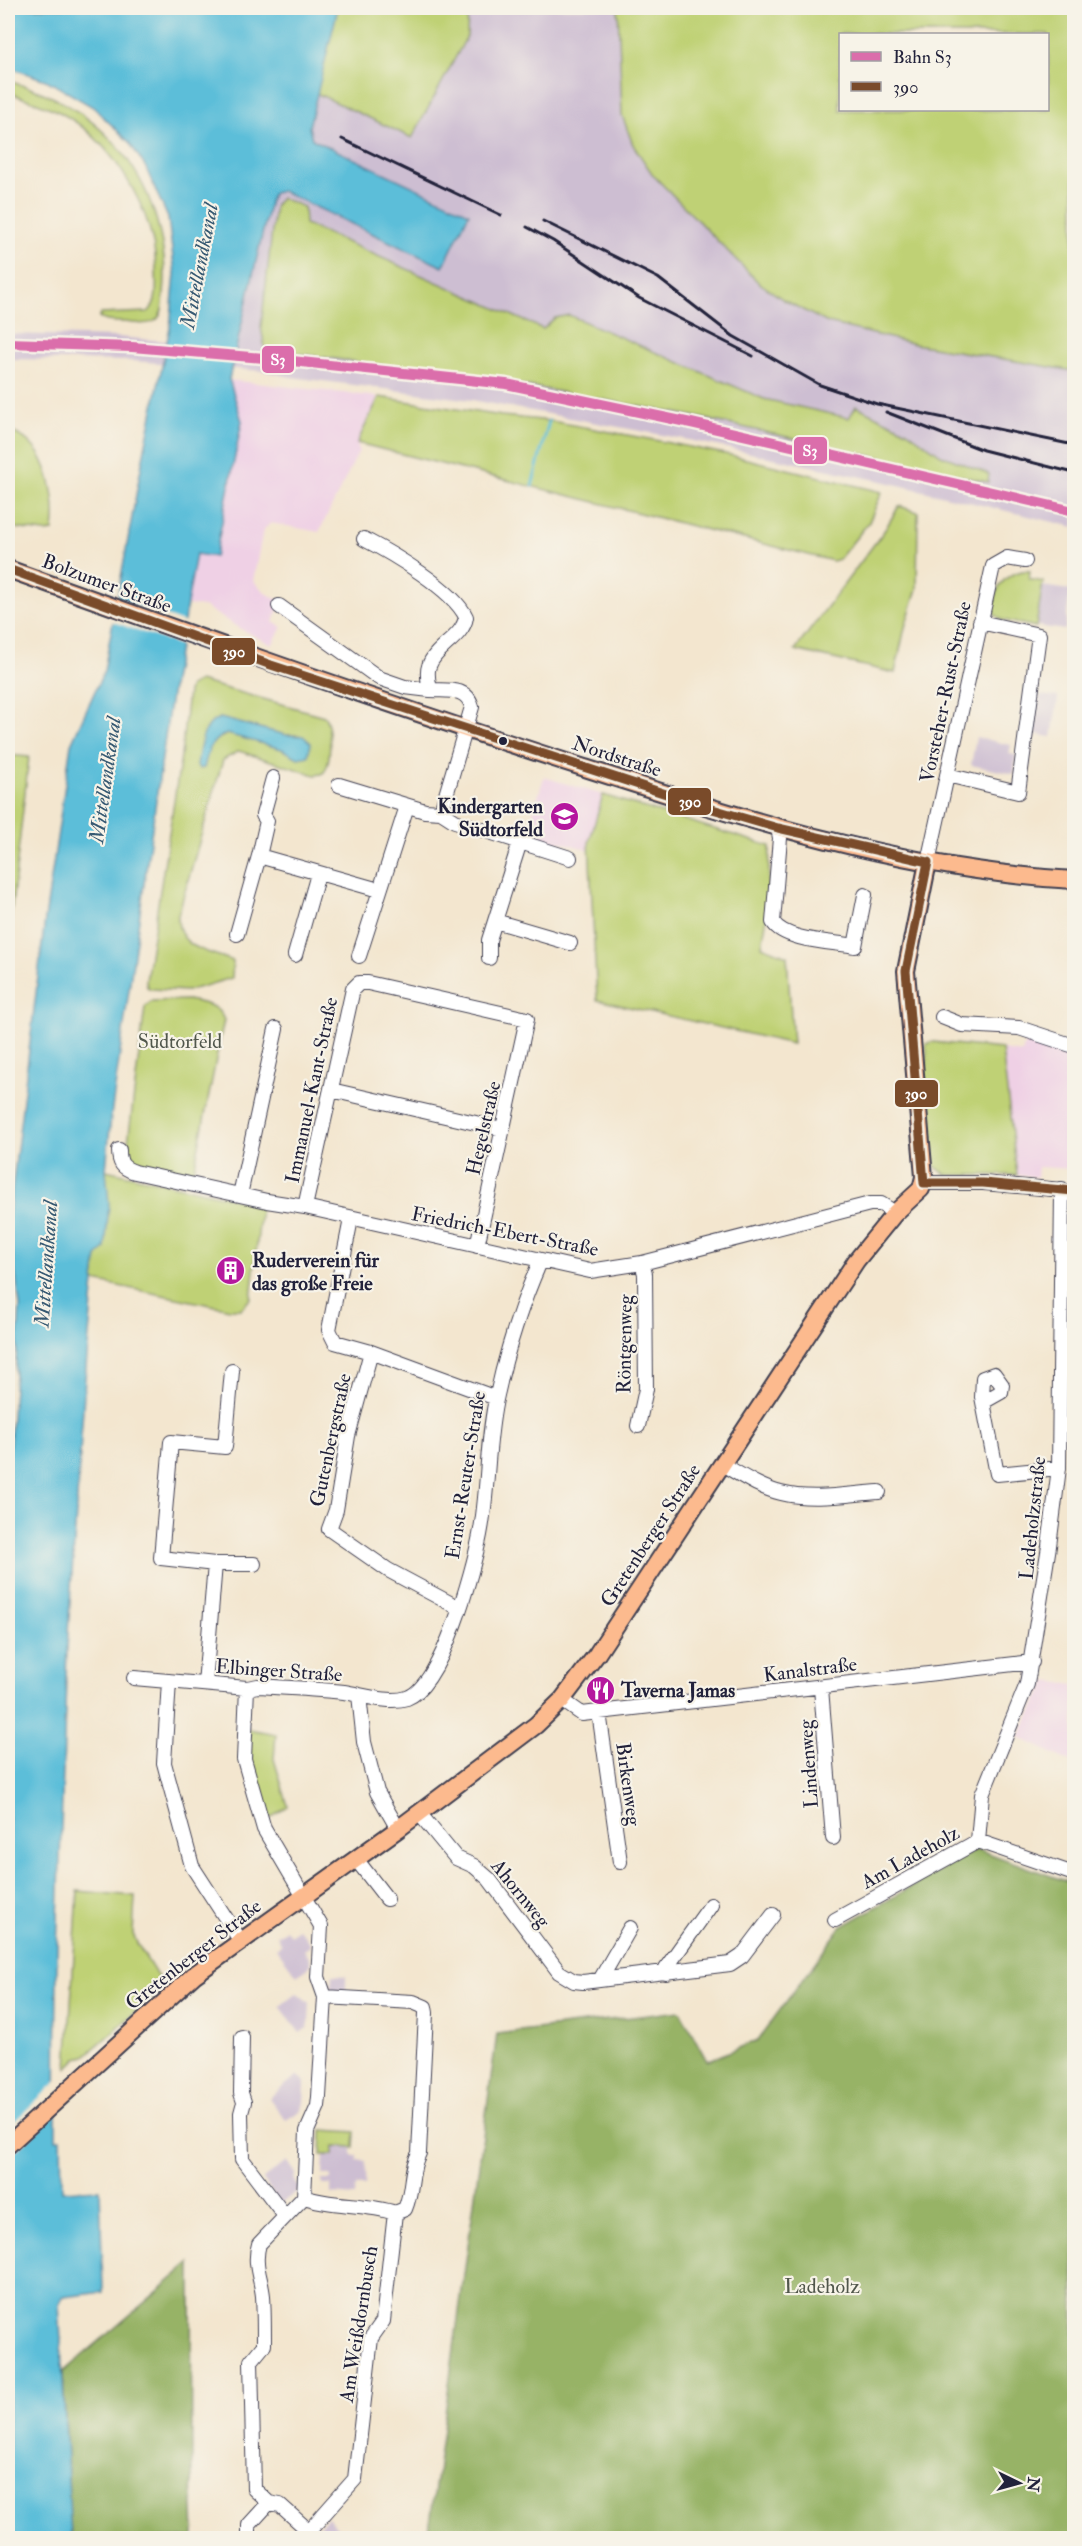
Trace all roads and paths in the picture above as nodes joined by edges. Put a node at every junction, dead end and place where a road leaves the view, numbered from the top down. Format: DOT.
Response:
graph roads {
  1 [pos="364,539"];
  2 [pos="1025,561"];
  3 [pos="8,569"];
  4 [pos="279,606"];
  5 [pos="980,622"];
  6 [pos="192,636"];
  7 [pos="430,690"];
  8 [pos="466,730"];
  9 [pos="947,775"];
  10 [pos="273,778"];
  11 [pos="339,785"];
  12 [pos="407,806"];
  13 [pos="441,812"];
  14 [pos="778,828"];
  15 [pos="520,842"];
  16 [pos="259,856"];
  17 [pos="570,858"];
  18 [pos="928,862"];
  19 [pos="318,874"];
  20 [pos="1074,880"];
  21 [pos="379,890"];
  22 [pos="865,895"];
  23 [pos="495,921"];
  24 [pos="237,934"];
  25 [pos="570,943"];
  26 [pos="295,955"];
  27 [pos="359,956"];
  28 [pos="489,958"];
  29 [pos="359,983"];
  30 [pos="942,1017"];
  31 [pos="276,1029"];
  32 [pos="1074,1046"];
  33 [pos="331,1090"];
  34 [pos="502,1129"];
  35 [pos="119,1150"];
  36 [pos="924,1183"];
  37 [pos="1068,1190"];
  38 [pos="240,1195"];
  39 [pos="305,1207"];
  40 [pos="895,1213"];
  41 [pos="351,1219"];
  42 [pos="477,1246"];
  43 [pos="540,1262"];
  44 [pos="642,1263"];
  45 [pos="371,1352"];
  46 [pos="232,1371"];
  47 [pos="496,1398"];
  48 [pos="985,1401"];
  49 [pos="638,1426"];
  50 [pos="722,1464"];
  51 [pos="1059,1468"];
  52 [pos="879,1492"];
  53 [pos="215,1564"];
  54 [pos="254,1564"];
  55 [pos="459,1608"];
  56 [pos="1032,1662"];
  57 [pos="134,1678"];
  58 [pos="169,1681"];
  59 [pos="205,1684"];
  60 [pos="247,1688"];
  61 [pos="821,1688"];
  62 [pos="420,1690"];
  63 [pos="359,1695"];
  64 [pos="562,1700"];
  65 [pos="599,1712"];
  66 [pos="419,1813"];
  67 [pos="398,1829"];
  68 [pos="833,1838"];
  69 [pos="978,1841"];
  70 [pos="356,1859"];
  71 [pos="620,1862"];
  72 [pos="1074,1874"];
  73 [pos="302,1896"];
  74 [pos="387,1899"];
  75 [pos="711,1905"];
  76 [pos="773,1915"];
  77 [pos="835,1920"];
  78 [pos="630,1928"];
  79 [pos="240,1940"];
  80 [pos="666,1974"];
  81 [pos="600,1980"];
  82 [pos="325,1998"];
  83 [pos="242,2037"];
  84 [pos="8,2145"];
  85 [pos="304,2197"];
  86 [pos="395,2213"];
  87 [pos="285,2216"];
  88 [pos="269,2503"];
  89 [pos="311,2535"];
  90 [pos="249,2538"];
  1 -- 7 [label="street"];
  2 -- 5 [label="street, Vorsteher-Rust-Straße"];
  3 -- 6 [label="main road, Bolzumer Straße"];
  4 -- 7 [label="street"];
  5 -- 9 [label="street, Vorsteher-Rust-Straße"];
  5 -- 9 [label="street"];
  6 -- 8 [label="main road, Nordstraße"];
  7 -- 8 [label="street"];
  8 -- 13 [label="street"];
  8 -- 14 [label="main road, Nordstraße"];
  9 -- 18 [label="street, Vorsteher-Rust-Straße"];
  10 -- 16 [label="street"];
  11 -- 12 [label="street"];
  12 -- 13 [label="street"];
  12 -- 21 [label="street"];
  13 -- 15 [label="street"];
  14 -- 18 [label="main road, Nordstraße"];
  14 -- 22 [label="street"];
  15 -- 17 [label="street"];
  15 -- 23 [label="street"];
  16 -- 19 [label="street"];
  16 -- 24 [label="street"];
  18 -- 20 [label="main road, Nordstraße"];
  18 -- 36 [label="main road"];
  19 -- 21 [label="street"];
  19 -- 26 [label="street"];
  21 -- 27 [label="street"];
  23 -- 25 [label="street"];
  23 -- 28 [label="street"];
  29 -- 33 [label="street, Immanuel-Kant-Straße"];
  29 -- 34 [label="street, Hegelstraße"];
  30 -- 32 [label="street"];
  31 -- 38 [label="street"];
  33 -- 34 [label="street"];
  33 -- 39 [label="street, Immanuel-Kant-Straße"];
  34 -- 42 [label="street, Hegelstraße"];
  35 -- 38 [label="street, Friedrich-Ebert-Straße"];
  36 -- 37 [label="street"];
  36 -- 40 [label="main road, Gretenberger Straße"];
  37 -- 51 [label="street, Ladeholzstraße"];
  38 -- 39 [label="street, Friedrich-Ebert-Straße"];
  39 -- 41 [label="street, Friedrich-Ebert-Straße"];
  40 -- 44 [label="street, Friedrich-Ebert-Straße"];
  40 -- 50 [label="main road, Gretenberger Straße"];
  41 -- 42 [label="street, Friedrich-Ebert-Straße"];
  41 -- 45 [label="street"];
  42 -- 43 [label="street, Friedrich-Ebert-Straße"];
  43 -- 44 [label="street, Friedrich-Ebert-Straße"];
  43 -- 47 [label="street, Ernst-Reuter-Straße"];
  44 -- 49 [label="street, Röntgenweg"];
  45 -- 47 [label="street"];
  45 -- 55 [label="street, Gutenbergstraße"];
  46 -- 53 [label="street"];
  47 -- 55 [label="street, Ernst-Reuter-Straße"];
  48 -- 51 [label="street"];
  50 -- 52 [label="street"];
  50 -- 64 [label="main road, Gretenberger Straße"];
  51 -- 56 [label="street, Ladeholzstraße"];
  53 -- 54 [label="street"];
  53 -- 59 [label="street"];
  55 -- 62 [label="street, Ernst-Reuter-Straße"];
  56 -- 61 [label="street, Kanalstraße"];
  56 -- 69 [label="street, Ladeholzstraße"];
  57 -- 58 [label="street, Elbinger Straße"];
  58 -- 59 [label="street, Elbinger Straße"];
  58 -- 79 [label="street"];
  59 -- 60 [label="street, Elbinger Straße"];
  60 -- 63 [label="street, Elbinger Straße"];
  60 -- 73 [label="street"];
  61 -- 65 [label="street, Kanalstraße"];
  61 -- 68 [label="street, Lindenweg"];
  62 -- 63 [label="street, Elbinger Straße"];
  63 -- 67 [label="street"];
  64 -- 65 [label="street, Kanalstraße"];
  64 -- 66 [label="main road, Gretenberger Straße"];
  65 -- 71 [label="street, Birkenweg"];
  66 -- 67 [label="main road, Gretenberger Straße"];
  66 -- 81 [label="street, Ahornweg"];
  67 -- 70 [label="main road, Gretenberger Straße"];
  69 -- 72 [label="street, Am Ladeholz"];
  69 -- 77 [label="street, Am Ladeholz"];
  70 -- 73 [label="main road, Gretenberger Straße"];
  70 -- 74 [label="street"];
  73 -- 79 [label="main road, Gretenberger Straße"];
  73 -- 82 [label="street"];
  75 -- 80 [label="street"];
  76 -- 80 [label="street, Ahornweg"];
  78 -- 81 [label="street"];
  79 -- 84 [label="main road, Gretenberger Straße"];
  80 -- 81 [label="street, Ahornweg"];
  82 -- 85 [label="street"];
  82 -- 86 [label="street, Am Weißdornbusch"];
  83 -- 87 [label="street"];
  85 -- 86 [label="street"];
  85 -- 87 [label="street"];
  86 -- 89 [label="street, Am Weißdornbusch"];
  87 -- 88 [label="street"];
  88 -- 89 [label="street"];
  88 -- 90 [label="street"];
}
